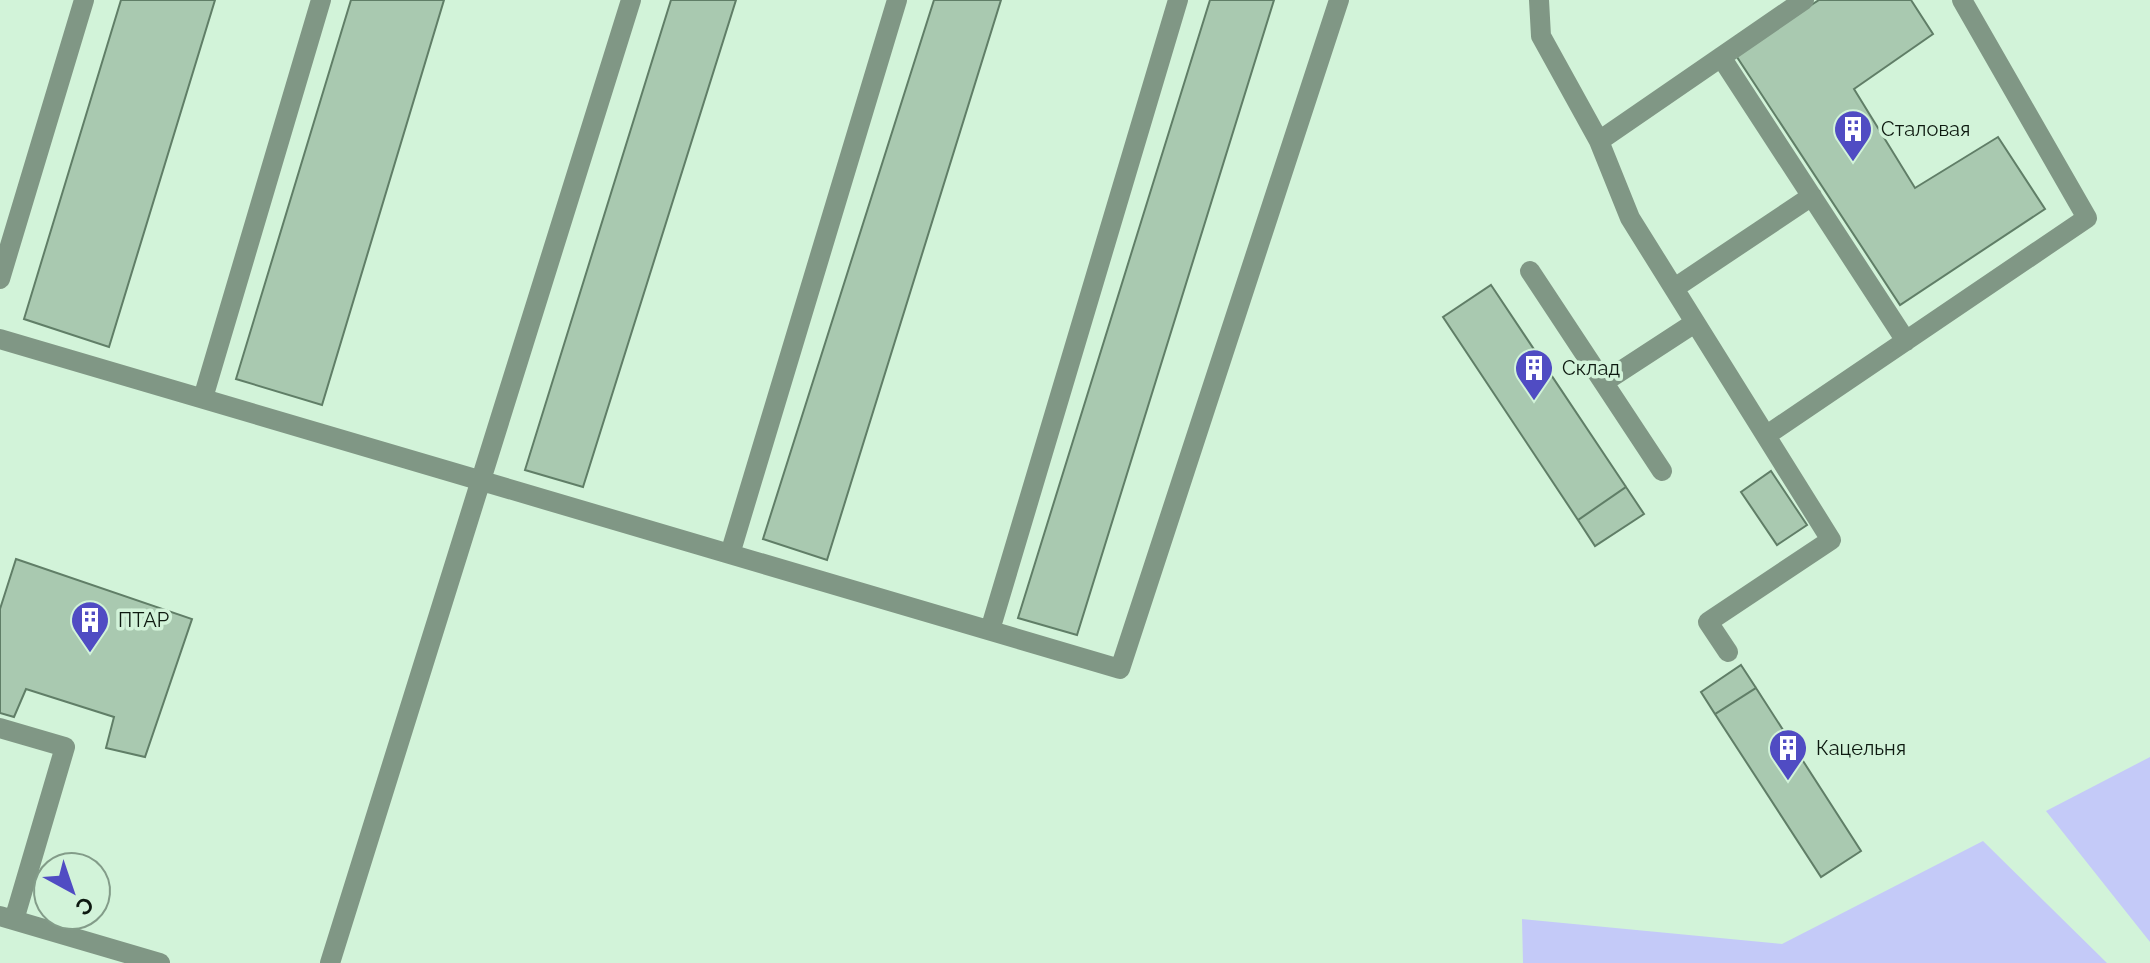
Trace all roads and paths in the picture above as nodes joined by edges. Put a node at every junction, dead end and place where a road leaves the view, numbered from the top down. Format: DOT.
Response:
graph roads {
  1 [pos="84,0"];
  2 [pos="321,0"];
  3 [pos="631,0"];
  4 [pos="897,0"];
  5 [pos="1178,0"];
  6 [pos="1339,0"];
  7 [pos="1539,0"];
  8 [pos="1804,0"];
  9 [pos="1962,0"];
  10 [pos="1721,57"];
  11 [pos="1599,141"];
  12 [pos="1812,196"];
  13 [pos="1530,271"];
  14 [pos="0,279"];
  15 [pos="1676,287"];
  16 [pos="1693,324"];
  17 [pos="0,339"];
  18 [pos="1906,341"];
  19 [pos="1604,382"];
  20 [pos="203,398"];
  21 [pos="1767,435"];
  22 [pos="1662,471"];
  23 [pos="480,480"];
  24 [pos="730,554"];
  25 [pos="990,630"];
  26 [pos="1728,652"];
  27 [pos="0,728"];
  28 [pos="7,918"];
  29 [pos="160,963"];
  30 [pos="330,963"];
  1 -- 14 [label="lane"];
  2 -- 20 [label="lane"];
  3 -- 23 [label="lane"];
  4 -- 24 [label="lane"];
  5 -- 25 [label="lane"];
  6 -- 25 [label="lane"];
  7 -- 11 [label="lane"];
  8 -- 10 [label="lane"];
  9 -- 18 [label="lane"];
  10 -- 11 [label="lane"];
  10 -- 12 [label="lane"];
  11 -- 15 [label="lane"];
  12 -- 15 [label="lane"];
  12 -- 18 [label="lane"];
  13 -- 19 [label="lane"];
  15 -- 16 [label="lane"];
  16 -- 19 [label="lane"];
  16 -- 21 [label="lane"];
  17 -- 20 [label="lane"];
  18 -- 21 [label="lane"];
  19 -- 22 [label="lane"];
  20 -- 23 [label="lane"];
  21 -- 26 [label="lane"];
  23 -- 24 [label="lane"];
  23 -- 30 [label="lane"];
  24 -- 25 [label="lane"];
  27 -- 28 [label="lane"];
  28 -- 29 [label="lane"];
}
